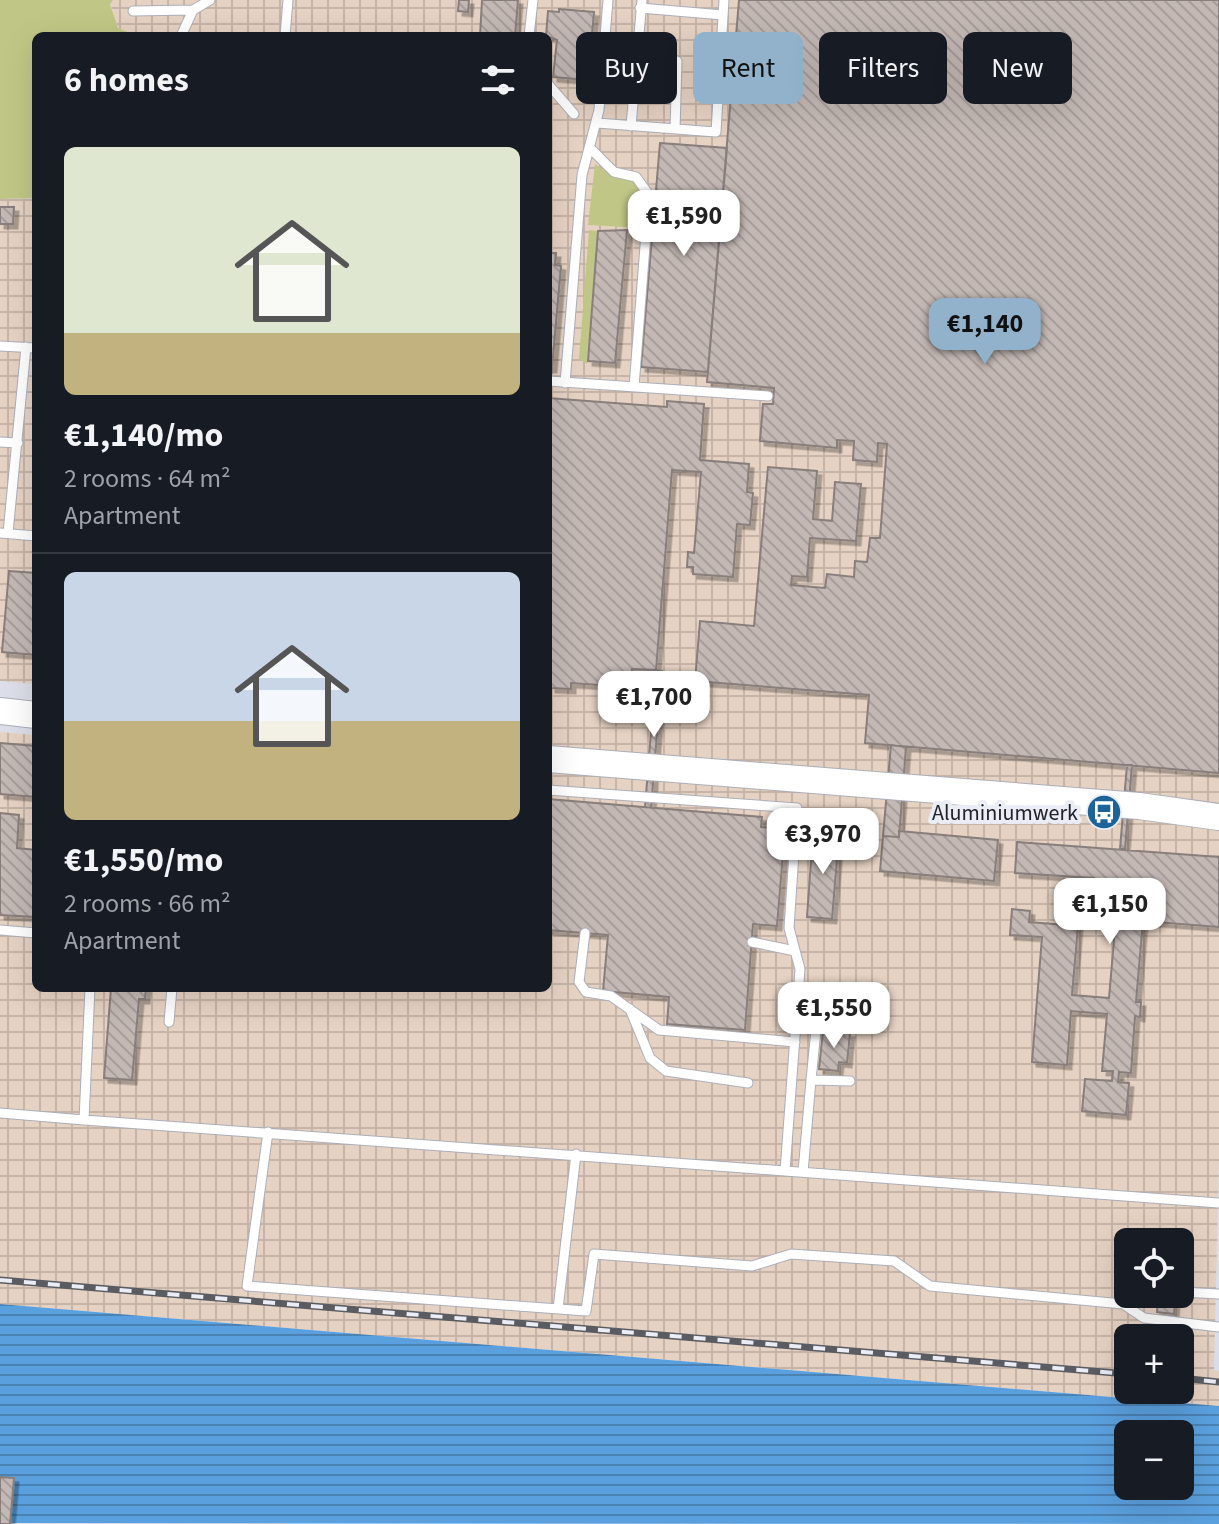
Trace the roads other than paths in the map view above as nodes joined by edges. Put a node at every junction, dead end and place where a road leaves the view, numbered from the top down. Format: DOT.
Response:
graph roads {
  1 [pos="210,0"];
  2 [pos="288,0"];
  3 [pos="533,0"];
  4 [pos="608,0"];
  5 [pos="724,0"];
  6 [pos="641,4"];
  7 [pos="193,10"];
  8 [pos="133,11"];
  9 [pos="723,15"];
  10 [pos="183,32"];
  11 [pos="285,32"];
  12 [pos="529,32"];
  13 [pos="552,89"];
  14 [pos="676,104"];
  15 [pos="574,114"];
  16 [pos="597,123"];
  17 [pos="631,126"];
  18 [pos="675,129"];
  19 [pos="590,148"];
  20 [pos="0,346"];
  21 [pos="31,348"];
  22 [pos="552,381"];
  23 [pos="565,383"];
  24 [pos="634,387"];
  25 [pos="768,396"];
  26 [pos="0,442"];
  27 [pos="18,443"];
  28 [pos="4,533"];
  29 [pos="32,536"];
  30 [pos="0,711"];
  31 [pos="32,715"];
  32 [pos="552,759"];
  33 [pos="552,790"];
  34 [pos="1219,802"];
  35 [pos="1139,806"];
  36 [pos="1219,817"];
  37 [pos="0,930"];
  38 [pos="32,933"];
  39 [pos="585,933"];
  40 [pos="752,942"];
  41 [pos="795,951"];
  42 [pos="90,992"];
  43 [pos="172,992"];
  44 [pos="630,1009"];
  45 [pos="854,1021"];
  46 [pos="169,1022"];
  47 [pos="795,1042"];
  48 [pos="811,1080"];
  49 [pos="850,1081"];
  50 [pos="748,1083"];
  51 [pos="0,1113"];
  52 [pos="84,1120"];
  53 [pos="268,1132"];
  54 [pos="576,1154"];
  55 [pos="785,1171"];
  56 [pos="803,1172"];
  57 [pos="1219,1203"];
  58 [pos="1194,1293"];
  59 [pos="1219,1294"];
  60 [pos="1114,1303"];
  61 [pos="1129,1308"];
  62 [pos="558,1309"];
  63 [pos="1219,1327"];
  1 -- 7 [label="lane"];
  2 -- 11 [label="lane"];
  3 -- 12 [label="lane"];
  4 -- 16 [label="lane"];
  5 -- 9 [label="lane"];
  6 -- 9 [label="lane"];
  6 -- 17 [label="lane"];
  7 -- 8 [label="lane"];
  7 -- 10 [label="lane"];
  9 -- 18 [label="lane"];
  13 -- 15 [label="lane"];
  14 -- 18 [label="lane"];
  16 -- 17 [label="lane"];
  16 -- 19 [label="lane"];
  17 -- 18 [label="lane"];
  19 -- 23 [label="lane"];
  19 -- 24 [label="lane"];
  20 -- 21 [label="lane"];
  21 -- 27 [label="lane"];
  22 -- 23 [label="lane"];
  23 -- 24 [label="lane"];
  24 -- 25 [label="lane"];
  26 -- 27 [label="lane"];
  27 -- 28 [label="lane"];
  28 -- 29 [label="lane"];
  30 -- 31 [label="main road"];
  32 -- 35 [label="main road"];
  33 -- 41 [label="lane"];
  34 -- 35 [label="main road"];
  35 -- 36 [label="main road"];
  37 -- 38 [label="lane"];
  39 -- 44 [label="lane"];
  40 -- 41 [label="lane"];
  41 -- 47 [label="lane"];
  42 -- 52 [label="lane"];
  43 -- 46 [label="lane"];
  44 -- 47 [label="lane"];
  44 -- 50 [label="lane"];
  45 -- 48 [label="lane"];
  47 -- 55 [label="lane"];
  48 -- 49 [label="lane"];
  48 -- 56 [label="lane"];
  51 -- 52 [label="lane"];
  52 -- 53 [label="lane"];
  53 -- 54 [label="lane"];
  53 -- 62 [label="lane"];
  54 -- 55 [label="lane"];
  54 -- 62 [label="lane"];
  55 -- 56 [label="lane"];
  56 -- 57 [label="lane"];
  58 -- 59 [label="lane"];
  60 -- 62 [label="lane"];
  61 -- 63 [label="lane"];
}
